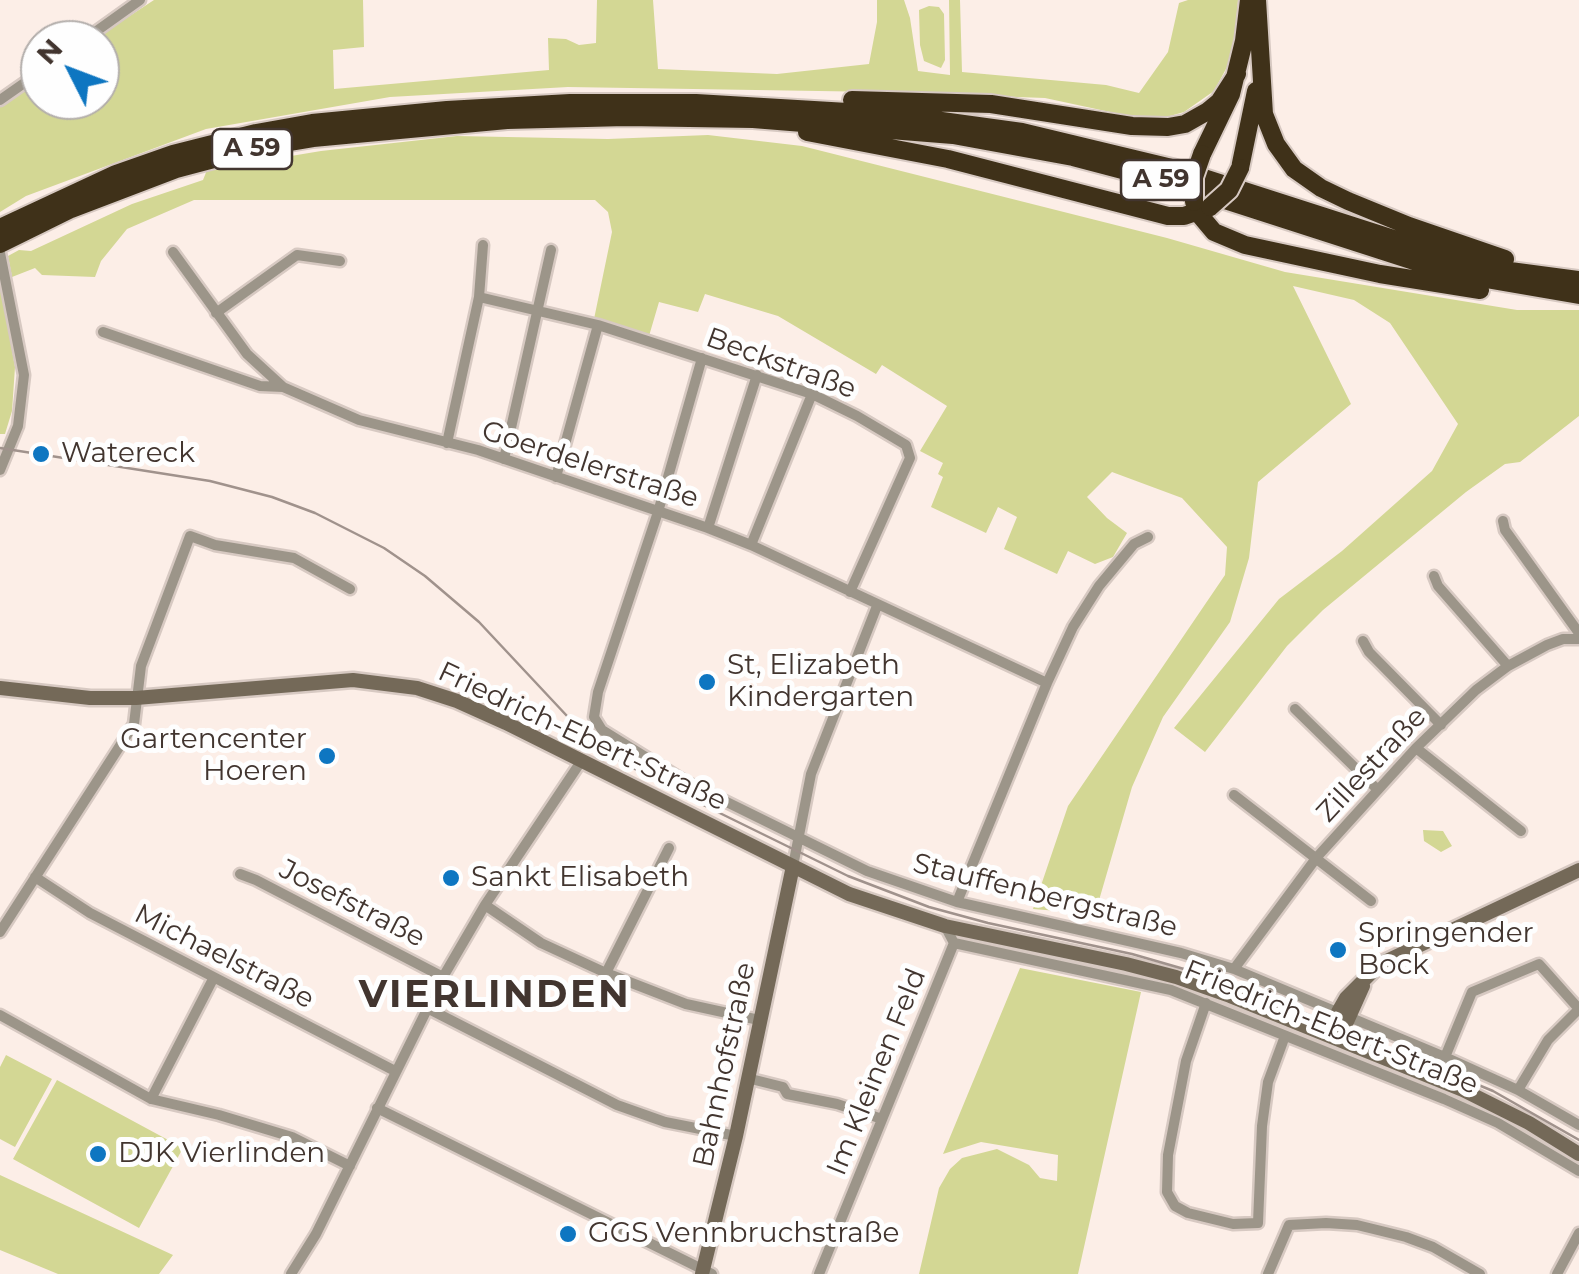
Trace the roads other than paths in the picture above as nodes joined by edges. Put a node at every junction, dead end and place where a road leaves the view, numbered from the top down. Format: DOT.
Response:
graph roads {
  1 [pos="140,0"];
  2 [pos="1249,0"];
  3 [pos="1257,0"];
  4 [pos="112,20"];
  5 [pos="1260,66"];
  6 [pos="1236,74"];
  7 [pos="770,106"];
  8 [pos="753,120"];
  9 [pos="1201,207"];
  10 [pos="4,238"];
  11 [pos="483,245"];
  12 [pos="552,250"];
  13 [pos="173,252"];
  14 [pos="340,260"];
  15 [pos="1579,278"];
  16 [pos="1558,293"];
  17 [pos="1579,295"];
  18 [pos="478,297"];
  19 [pos="537,310"];
  20 [pos="216,313"];
  21 [pos="598,325"];
  22 [pos="103,332"];
  23 [pos="702,358"];
  24 [pos="757,375"];
  25 [pos="282,388"];
  26 [pos="812,394"];
  27 [pos="448,443"];
  28 [pos="504,459"];
  29 [pos="0,470"];
  30 [pos="556,477"];
  31 [pos="658,512"];
  32 [pos="1503,522"];
  33 [pos="708,528"];
  34 [pos="1148,538"];
  35 [pos="752,545"];
  36 [pos="1434,576"];
  37 [pos="350,589"];
  38 [pos="850,592"];
  39 [pos="877,606"];
  40 [pos="1579,636"];
  41 [pos="1363,641"];
  42 [pos="1508,666"];
  43 [pos="1047,684"];
  44 [pos="0,688"];
  45 [pos="136,698"];
  46 [pos="1295,709"];
  47 [pos="1440,725"];
  48 [pos="1416,748"];
  49 [pos="582,760"];
  50 [pos="1377,789"];
  51 [pos="1234,795"];
  52 [pos="1522,831"];
  53 [pos="797,837"];
  54 [pos="669,848"];
  55 [pos="1317,857"];
  56 [pos="793,866"];
  57 [pos="1579,870"];
  58 [pos="240,874"];
  59 [pos="35,877"];
  60 [pos="1372,901"];
  61 [pos="956,902"];
  62 [pos="485,905"];
  63 [pos="944,926"];
  64 [pos="0,932"];
  65 [pos="954,943"];
  66 [pos="1234,969"];
  67 [pos="606,973"];
  68 [pos="443,976"];
  69 [pos="214,979"];
  70 [pos="1206,1004"];
  71 [pos="427,1008"];
  72 [pos="1579,1009"];
  73 [pos="0,1016"];
  74 [pos="1344,1018"];
  75 [pos="759,1020"];
  76 [pos="1309,1028"];
  77 [pos="1285,1036"];
  78 [pos="1342,1041"];
  79 [pos="1445,1057"];
  80 [pos="395,1072"];
  81 [pos="747,1078"];
  82 [pos="1518,1090"];
  83 [pos="151,1099"];
  84 [pos="378,1108"];
  85 [pos="882,1119"];
  86 [pos="1579,1125"];
  87 [pos="736,1136"];
  88 [pos="1579,1154"];
  89 [pos="350,1166"];
  90 [pos="1579,1171"];
  91 [pos="1579,1232"];
  92 [pos="706,1273"];
  93 [pos="291,1274"];
  94 [pos="819,1274"];
  95 [pos="1268,1274"];
  96 [pos="1480,1274"];
  97 [pos="1557,1274"];
  1 -- 4 [label="street"];
  2 -- 6 [label="highway"];
  3 -- 5 [label="highway"];
  5 -- 9 [label="highway, bridge"];
  5 -- 15 [label="highway"];
  6 -- 7 [label="highway"];
  6 -- 9 [label="highway, bridge"];
  7 -- 10 [label="highway, A 59"];
  7 -- 15 [label="highway, A 59"];
  8 -- 9 [label="highway"];
  8 -- 10 [label="highway, A 59"];
  8 -- 16 [label="highway, A 59"];
  9 -- 16 [label="highway"];
  10 -- 29 [label="street"];
  11 -- 18 [label="street"];
  12 -- 19 [label="street"];
  13 -- 20 [label="street"];
  14 -- 20 [label="street"];
  16 -- 17 [label="highway, A 59"];
  18 -- 19 [label="street, Beckstraße"];
  18 -- 27 [label="street"];
  19 -- 21 [label="street, Beckstraße"];
  19 -- 28 [label="street"];
  20 -- 25 [label="street"];
  21 -- 23 [label="street, Beckstraße"];
  21 -- 30 [label="street"];
  22 -- 25 [label="street, Goerdelerstraße"];
  23 -- 24 [label="street, Beckstraße"];
  23 -- 31 [label="street, Stauffenbergstraße"];
  24 -- 26 [label="street, Beckstraße"];
  24 -- 33 [label="street"];
  25 -- 27 [label="street, Goerdelerstraße"];
  26 -- 35 [label="street"];
  26 -- 38 [label="street, Beckstraße"];
  27 -- 28 [label="street, Goerdelerstraße"];
  28 -- 30 [label="street, Goerdelerstraße"];
  30 -- 31 [label="street, Goerdelerstraße"];
  31 -- 33 [label="street, Goerdelerstraße"];
  31 -- 53 [label="street, Stauffenbergstraße"];
  32 -- 40 [label="street"];
  33 -- 35 [label="street, Goerdelerstraße"];
  34 -- 43 [label="street"];
  35 -- 38 [label="street, Goerdelerstraße"];
  36 -- 42 [label="street"];
  37 -- 45 [label="street"];
  38 -- 39 [label="street, Goerdelerstraße"];
  39 -- 43 [label="street, Goerdelerstraße"];
  39 -- 53 [label="street"];
  40 -- 42 [label="street, Zillestraße"];
  41 -- 47 [label="street"];
  42 -- 47 [label="street, Zillestraße"];
  43 -- 61 [label="street"];
  44 -- 45 [label="main road, Friedrich-Ebert-Straße"];
  45 -- 49 [label="main road, Friedrich-Ebert-Straße"];
  45 -- 59 [label="street"];
  46 -- 50 [label="street"];
  47 -- 48 [label="street, Zillestraße"];
  48 -- 50 [label="street, Zillestraße"];
  48 -- 52 [label="street"];
  49 -- 56 [label="main road, Friedrich-Ebert-Straße"];
  49 -- 62 [label="street"];
  50 -- 55 [label="street, Zillestraße"];
  51 -- 55 [label="street"];
  53 -- 56 [label="street"];
  53 -- 61 [label="street, Stauffenbergstraße"];
  54 -- 67 [label="street"];
  55 -- 60 [label="street"];
  55 -- 66 [label="street, Zillestraße"];
  56 -- 63 [label="main road, Friedrich-Ebert-Straße"];
  56 -- 75 [label="main road, Bahnhofstraße"];
  57 -- 74 [label="main road"];
  58 -- 68 [label="street, Josefstraße"];
  59 -- 64 [label="street"];
  59 -- 69 [label="street, Michaelstraße"];
  61 -- 66 [label="street, Stauffenbergstraße"];
  62 -- 67 [label="street"];
  62 -- 68 [label="street"];
  63 -- 65 [label="street"];
  63 -- 76 [label="main road, Friedrich-Ebert-Straße"];
  65 -- 70 [label="street, Friedrich-Ebert-Straße"];
  65 -- 85 [label="street, Im Kleinen Feld"];
  66 -- 74 [label="street, Stauffenbergstraße"];
  67 -- 75 [label="street"];
  68 -- 71 [label="street"];
  69 -- 80 [label="street, Michaelstraße"];
  69 -- 83 [label="street"];
  70 -- 77 [label="street, Friedrich-Ebert-Straße"];
  70 -- 77 [label="street"];
  71 -- 80 [label="street"];
  71 -- 87 [label="street"];
  72 -- 79 [label="street"];
  72 -- 82 [label="street"];
  73 -- 83 [label="street"];
  74 -- 76 [label="main road"];
  74 -- 78 [label="main road"];
  74 -- 79 [label="street, Stauffenbergstraße"];
  75 -- 81 [label="main road, Bahnhofstraße"];
  76 -- 78 [label="main road, Friedrich-Ebert-Straße"];
  77 -- 90 [label="street, Friedrich-Ebert-Straße"];
  78 -- 88 [label="main road, Friedrich-Ebert-Straße"];
  79 -- 82 [label="street, Stauffenbergstraße"];
  80 -- 84 [label="street"];
  81 -- 85 [label="street"];
  81 -- 87 [label="main road, Bahnhofstraße"];
  82 -- 86 [label="street, Stauffenbergstraße"];
  83 -- 89 [label="street"];
  84 -- 89 [label="street"];
  84 -- 92 [label="street"];
  85 -- 94 [label="street, Im Kleinen Feld"];
  87 -- 92 [label="main road, Bahnhofstraße"];
  89 -- 93 [label="street"];
  91 -- 97 [label="street"];
  95 -- 96 [label="street"];
}
